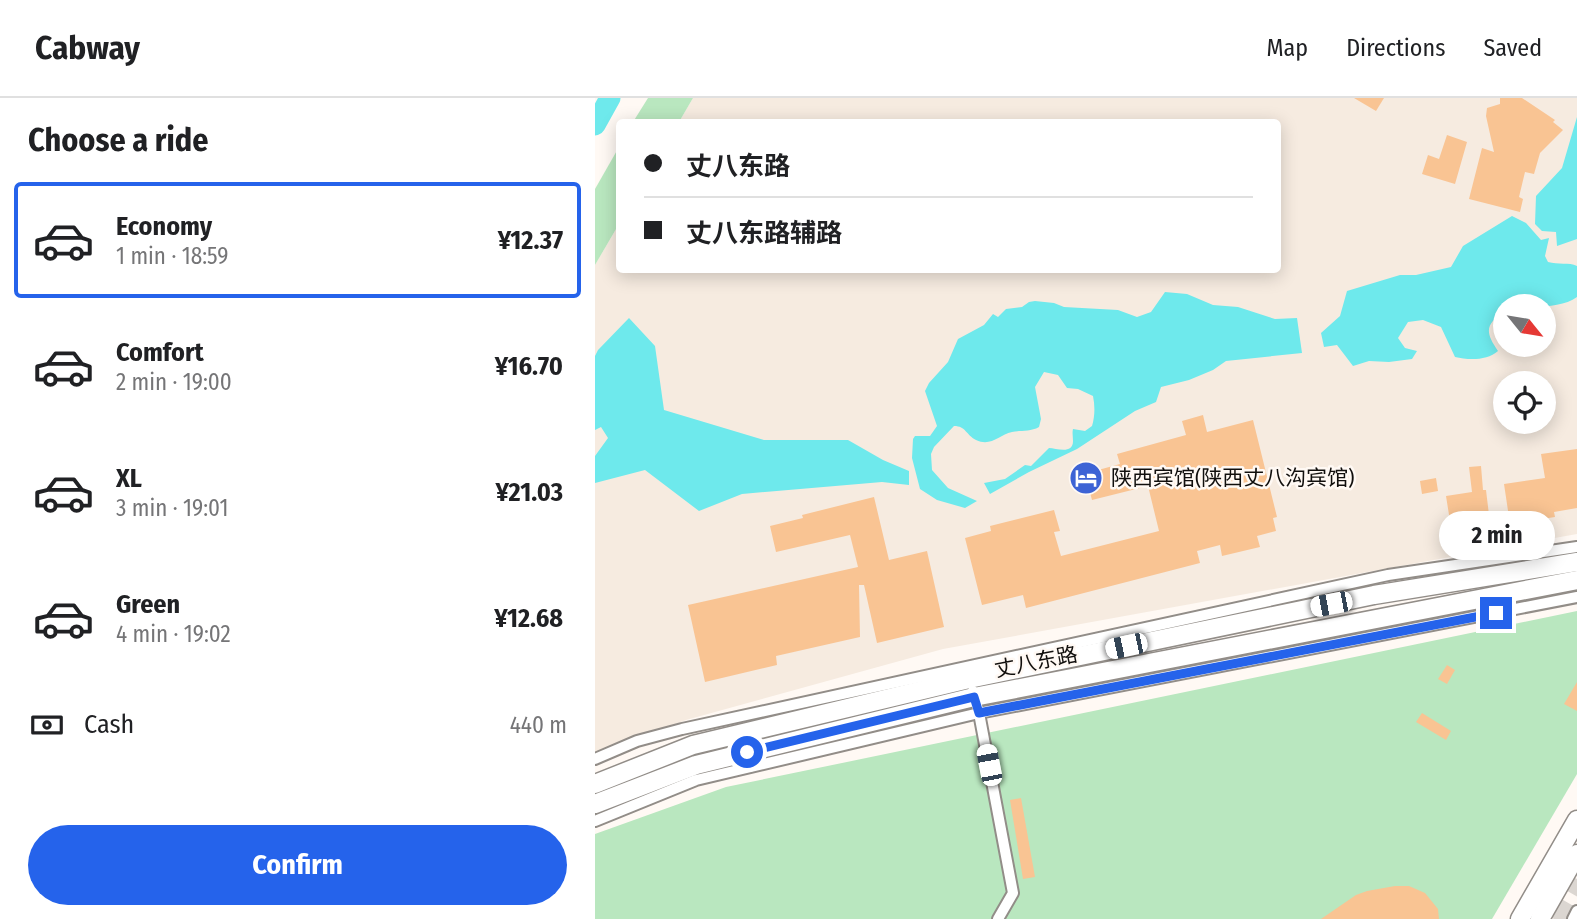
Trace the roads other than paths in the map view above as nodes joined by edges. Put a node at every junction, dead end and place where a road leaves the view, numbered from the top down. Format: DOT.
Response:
graph roads {
  1 [pos="1577,547"];
  2 [pos="1577,562"];
  3 [pos="1577,580"];
  4 [pos="1577,597"];
  5 [pos="969,679"];
  6 [pos="977,705"];
  7 [pos="595,759"];
  8 [pos="595,784"];
  9 [pos="595,804"];
  10 [pos="1577,820"];
  11 [pos="595,821"];
  12 [pos="1577,854"];
  13 [pos="1577,911"];
  14 [pos="998,919"];
  15 [pos="1520,919"];
  16 [pos="1540,919"];
  17 [pos="1573,919"];
  1 -- 7 [label="street"];
  2 -- 5 [label="main road, 丈八东路"];
  3 -- 6 [label="main road, 丈八东路"];
  4 -- 6 [label="street"];
  5 -- 6 [label="street"];
  5 -- 8 [label="main road, 丈八东路"];
  6 -- 9 [label="main road, 丈八东路"];
  6 -- 11 [label="street"];
  6 -- 14 [label="street"];
  10 -- 15 [label="main road"];
  12 -- 16 [label="main road"];
  13 -- 17 [label="street"];
}
